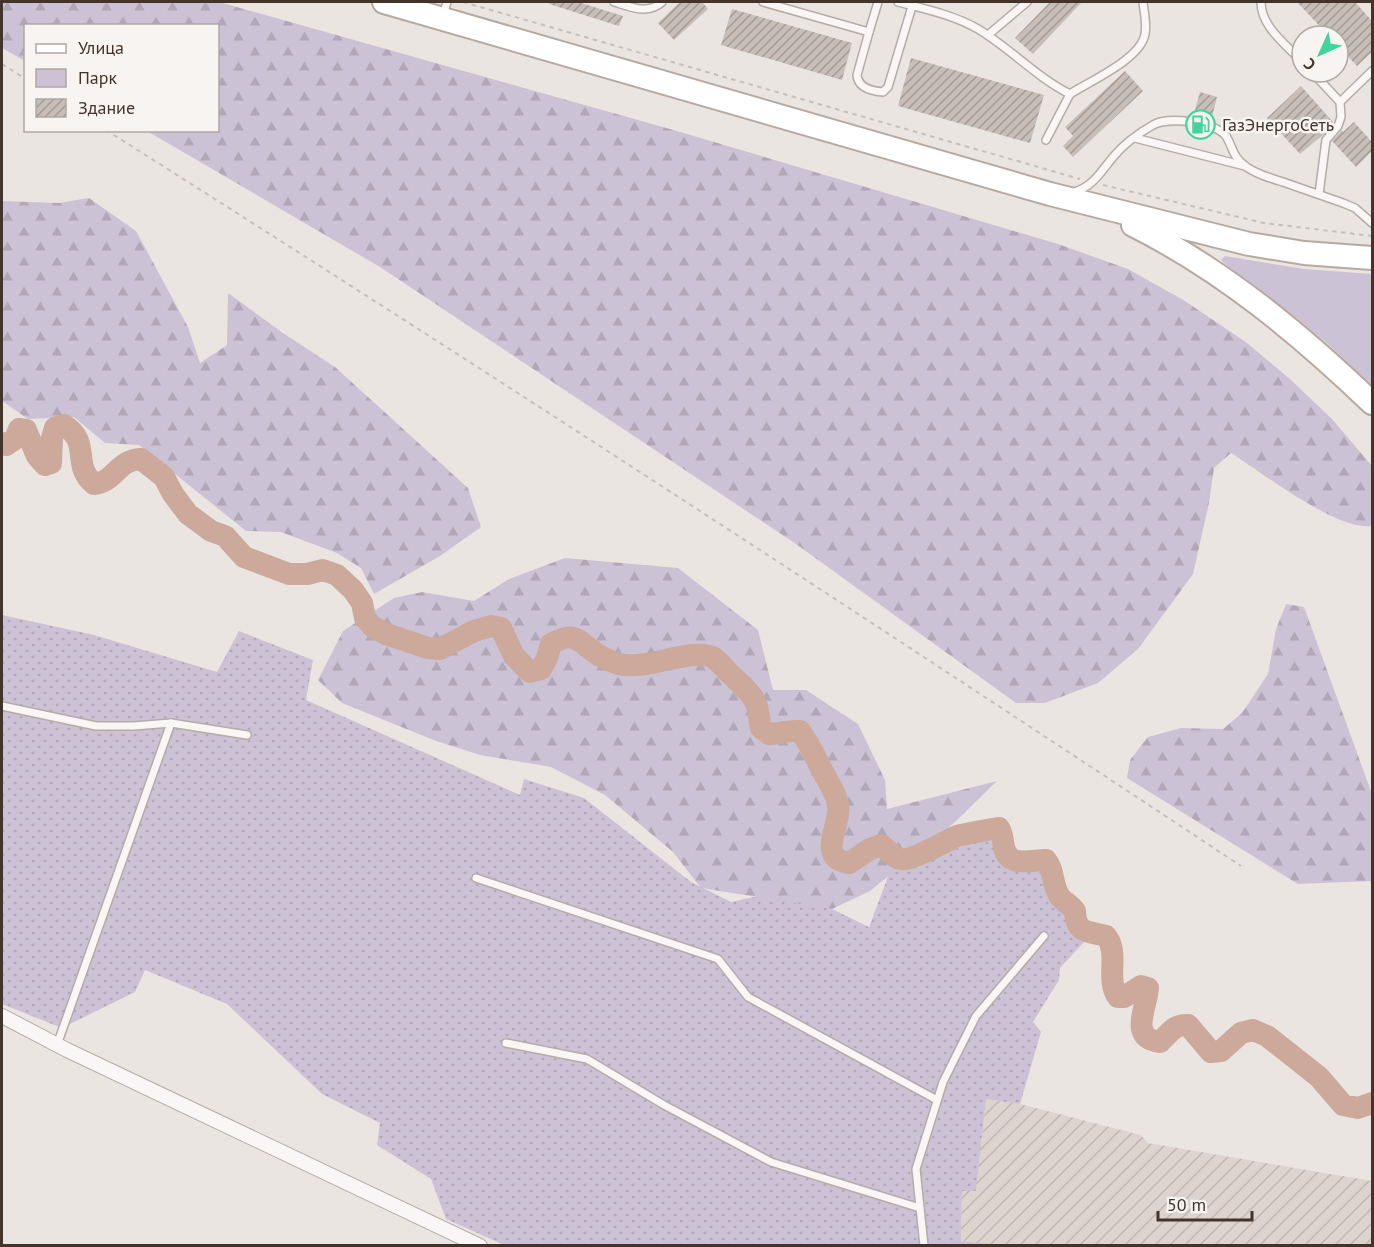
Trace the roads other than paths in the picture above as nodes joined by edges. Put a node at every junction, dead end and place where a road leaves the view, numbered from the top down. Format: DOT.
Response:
graph roads {
  1 [pos="384,2"];
  2 [pos="614,2"];
  3 [pos="662,2"];
  4 [pos="763,2"];
  5 [pos="878,2"];
  6 [pos="898,2"];
  7 [pos="1027,2"];
  8 [pos="1143,2"];
  9 [pos="1261,2"];
  10 [pos="913,3"];
  11 [pos="445,10"];
  12 [pos="869,32"];
  13 [pos="988,35"];
  14 [pos="1290,49"];
  15 [pos="1372,71"];
  16 [pos="1323,84"];
  17 [pos="1070,93"];
  18 [pos="1340,102"];
  19 [pos="1135,138"];
  20 [pos="1046,140"];
  21 [pos="1245,166"];
  22 [pos="1050,194"];
  23 [pos="1318,194"];
  24 [pos="1372,223"];
  25 [pos="1372,258"];
  26 [pos="1372,403"];
  27 [pos="2,706"];
  28 [pos="171,723"];
  29 [pos="247,735"];
  30 [pos="476,878"];
  31 [pos="1044,936"];
  32 [pos="2,1016"];
  33 [pos="506,1043"];
  34 [pos="57,1045"];
  35 [pos="937,1100"];
  36 [pos="920,1208"];
  37 [pos="480,1245"];
  38 [pos="924,1245"];
  1 -- 11 [label="main road"];
  2 -- 3 [label="lane"];
  4 -- 12 [label="lane"];
  5 -- 12 [label="lane"];
  6 -- 10 [label="lane"];
  7 -- 13 [label="lane"];
  8 -- 17 [label="lane"];
  9 -- 14 [label="lane"];
  10 -- 12 [label="lane"];
  10 -- 13 [label="lane"];
  11 -- 22 [label="main road"];
  13 -- 17 [label="lane"];
  15 -- 18 [label="lane"];
  16 -- 18 [label="lane"];
  17 -- 20 [label="lane"];
  18 -- 23 [label="lane"];
  19 -- 21 [label="lane"];
  19 -- 21 [label="lane"];
  19 -- 22 [label="lane"];
  21 -- 23 [label="lane"];
  22 -- 25 [label="main road"];
  22 -- 26 [label="main road"];
  23 -- 24 [label="lane"];
  27 -- 28 [label="lane"];
  28 -- 29 [label="lane"];
  28 -- 34 [label="lane"];
  30 -- 35 [label="lane"];
  31 -- 35 [label="lane"];
  32 -- 34 [label="street"];
  33 -- 36 [label="lane"];
  34 -- 37 [label="street"];
  35 -- 36 [label="lane"];
  36 -- 38 [label="lane"];
}
